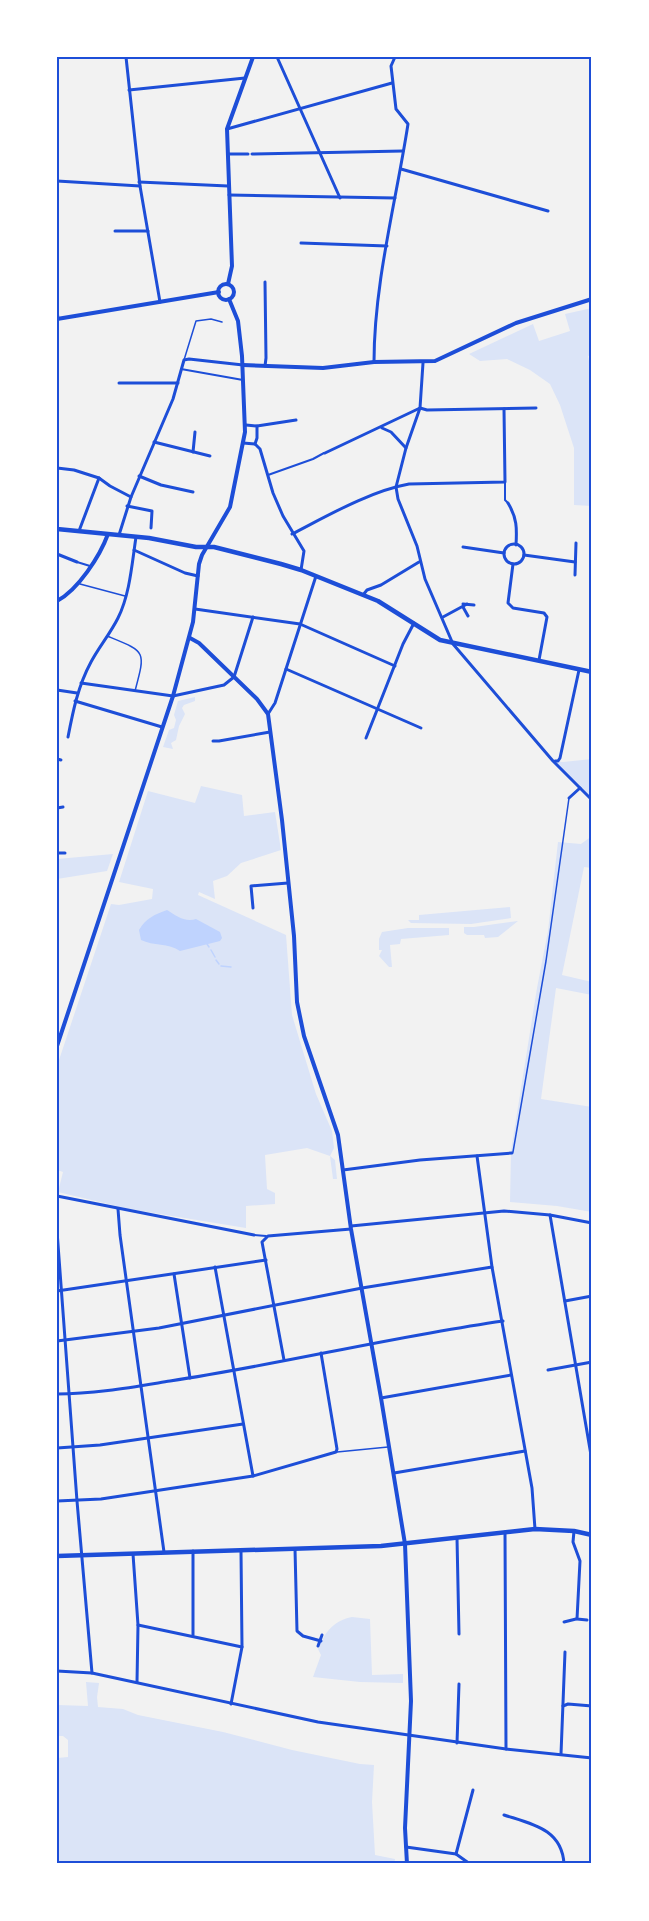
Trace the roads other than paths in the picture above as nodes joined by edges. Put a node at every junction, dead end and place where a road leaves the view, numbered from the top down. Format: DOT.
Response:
graph roads {
  1 [pos="126,57"];
  2 [pos="253,57"];
  3 [pos="277,57"];
  4 [pos="395,57"];
  5 [pos="245,78"];
  6 [pos="392,83"];
  7 [pos="129,90"];
  8 [pos="300,109"];
  9 [pos="227,129"];
  10 [pos="404,151"];
  11 [pos="320,153"];
  12 [pos="228,154"];
  13 [pos="401,169"];
  14 [pos="57,181"];
  15 [pos="140,184"];
  16 [pos="228,186"];
  17 [pos="229,195"];
  18 [pos="340,198"];
  19 [pos="395,198"];
  20 [pos="548,211"];
  21 [pos="115,231"];
  22 [pos="148,231"];
  23 [pos="301,243"];
  24 [pos="387,246"];
  25 [pos="265,282"];
  26 [pos="228,284"];
  27 [pos="219,292"];
  28 [pos="229,299"];
  29 [pos="592,299"];
  30 [pos="160,302"];
  31 [pos="57,310"];
  32 [pos="58,319"];
  33 [pos="222,322"];
  34 [pos="184,360"];
  35 [pos="374,362"];
  36 [pos="423,363"];
  37 [pos="243,365"];
  38 [pos="265,366"];
  39 [pos="181,369"];
  40 [pos="244,380"];
  41 [pos="178,382"];
  42 [pos="123,390"];
  43 [pos="420,408"];
  44 [pos="536,408"];
  45 [pos="504,409"];
  46 [pos="296,420"];
  47 [pos="246,425"];
  48 [pos="257,426"];
  49 [pos="380,428"];
  50 [pos="195,432"];
  51 [pos="154,442"];
  52 [pos="243,443"];
  53 [pos="255,444"];
  54 [pos="406,447"];
  55 [pos="332,450"];
  56 [pos="193,452"];
  57 [pos="325,453"];
  58 [pos="334,455"];
  59 [pos="210,456"];
  60 [pos="57,468"];
  61 [pos="268,475"];
  62 [pos="140,476"];
  63 [pos="99,478"];
  64 [pos="505,482"];
  65 [pos="396,487"];
  66 [pos="193,492"];
  67 [pos="131,496"];
  68 [pos="508,503"];
  69 [pos="127,506"];
  70 [pos="151,528"];
  71 [pos="57,529"];
  72 [pos="80,531"];
  73 [pos="108,534"];
  74 [pos="292,534"];
  75 [pos="120,535"];
  76 [pos="136,537"];
  77 [pos="150,538"];
  78 [pos="576,543"];
  79 [pos="516,544"];
  80 [pos="207,546"];
  81 [pos="463,547"];
  82 [pos="134,550"];
  83 [pos="504,553"];
  84 [pos="57,554"];
  85 [pos="524,555"];
  86 [pos="78,562"];
  87 [pos="419,562"];
  88 [pos="574,562"];
  89 [pos="513,564"];
  90 [pos="90,566"];
  91 [pos="302,570"];
  92 [pos="575,575"];
  93 [pos="198,576"];
  94 [pos="316,576"];
  95 [pos="78,583"];
  96 [pos="363,595"];
  97 [pos="126,596"];
  98 [pos="57,601"];
  99 [pos="464,605"];
  100 [pos="474,605"];
  101 [pos="195,609"];
  102 [pos="468,616"];
  103 [pos="254,617"];
  104 [pos="443,617"];
  105 [pos="414,623"];
  106 [pos="300,624"];
  107 [pos="106,636"];
  108 [pos="190,638"];
  109 [pos="453,644"];
  110 [pos="538,662"];
  111 [pos="395,666"];
  112 [pos="286,669"];
  113 [pos="579,670"];
  114 [pos="592,672"];
  115 [pos="234,677"];
  116 [pos="81,683"];
  117 [pos="57,690"];
  118 [pos="135,692"];
  119 [pos="77,693"];
  120 [pos="173,696"];
  121 [pos="75,701"];
  122 [pos="377,709"];
  123 [pos="268,714"];
  124 [pos="162,727"];
  125 [pos="421,728"];
  126 [pos="271,732"];
  127 [pos="68,737"];
  128 [pos="366,738"];
  129 [pos="213,741"];
  130 [pos="553,761"];
  131 [pos="579,786"];
  132 [pos="569,798"];
  133 [pos="592,800"];
  134 [pos="63,807"];
  135 [pos="57,808"];
  136 [pos="65,853"];
  137 [pos="57,854"];
  138 [pos="288,883"];
  139 [pos="253,908"];
  140 [pos="57,1046"];
  141 [pos="512,1153"];
  142 [pos="477,1156"];
  143 [pos="343,1170"];
  144 [pos="57,1196"];
  145 [pos="118,1209"];
  146 [pos="484,1212"];
  147 [pos="550,1215"];
  148 [pos="592,1223"];
  149 [pos="351,1228"];
  150 [pos="57,1231"];
  151 [pos="254,1235"];
  152 [pos="268,1236"];
  153 [pos="266,1260"];
  154 [pos="492,1267"];
  155 [pos="215,1268"];
  156 [pos="174,1274"];
  157 [pos="127,1281"];
  158 [pos="362,1288"];
  159 [pos="57,1291"];
  160 [pos="62,1292"];
  161 [pos="592,1296"];
  162 [pos="564,1301"];
  163 [pos="274,1306"];
  164 [pos="223,1316"];
  165 [pos="503,1321"];
  166 [pos="182,1323"];
  167 [pos="134,1331"];
  168 [pos="65,1340"];
  169 [pos="57,1341"];
  170 [pos="372,1343"];
  171 [pos="321,1353"];
  172 [pos="284,1360"];
  173 [pos="592,1362"];
  174 [pos="575,1364"];
  175 [pos="233,1370"];
  176 [pos="548,1371"];
  177 [pos="512,1375"];
  178 [pos="190,1378"];
  179 [pos="141,1385"];
  180 [pos="69,1394"];
  181 [pos="57,1395"];
  182 [pos="381,1398"];
  183 [pos="243,1424"];
  184 [pos="587,1428"];
  185 [pos="592,1428"];
  186 [pos="149,1438"];
  187 [pos="73,1447"];
  188 [pos="390,1447"];
  189 [pos="57,1448"];
  190 [pos="525,1451"];
  191 [pos="336,1452"];
  192 [pos="592,1461"];
  193 [pos="394,1473"];
  194 [pos="252,1476"];
  195 [pos="156,1491"];
  196 [pos="57,1501"];
  197 [pos="77,1501"];
  198 [pos="535,1529"];
  199 [pos="574,1531"];
  200 [pos="505,1532"];
  201 [pos="592,1535"];
  202 [pos="457,1538"];
  203 [pos="405,1544"];
  204 [pos="241,1549"];
  205 [pos="295,1549"];
  206 [pos="164,1551"];
  207 [pos="194,1551"];
  208 [pos="133,1554"];
  209 [pos="82,1555"];
  210 [pos="57,1556"];
  211 [pos="577,1619"];
  212 [pos="586,1620"];
  213 [pos="564,1622"];
  214 [pos="138,1625"];
  215 [pos="459,1634"];
  216 [pos="193,1635"];
  217 [pos="322,1635"];
  218 [pos="321,1641"];
  219 [pos="318,1646"];
  220 [pos="242,1647"];
  221 [pos="566,1652"];
  222 [pos="57,1671"];
  223 [pos="92,1673"];
  224 [pos="137,1682"];
  225 [pos="459,1684"];
  226 [pos="231,1704"];
  227 [pos="563,1706"];
  228 [pos="592,1706"];
  229 [pos="409,1736"];
  230 [pos="457,1743"];
  231 [pos="506,1749"];
  232 [pos="561,1754"];
  233 [pos="592,1758"];
  234 [pos="473,1790"];
  235 [pos="504,1815"];
  236 [pos="406,1847"];
  237 [pos="456,1854"];
  238 [pos="394,1863"];
  239 [pos="406,1864"];
  240 [pos="470,1864"];
  241 [pos="564,1864"];
  1 -- 7 [label="street"];
  2 -- 5 [label="street"];
  3 -- 8 [label="street"];
  4 -- 6 [label="street"];
  5 -- 7 [label="street"];
  5 -- 9 [label="street"];
  6 -- 8 [label="street"];
  6 -- 10 [label="street"];
  7 -- 15 [label="street"];
  8 -- 9 [label="street"];
  8 -- 11 [label="street"];
  9 -- 12 [label="street"];
  10 -- 11 [label="street"];
  10 -- 13 [label="street"];
  11 -- 12 [label="street"];
  11 -- 18 [label="street"];
  12 -- 16 [label="street"];
  13 -- 19 [label="street"];
  13 -- 20 [label="street"];
  14 -- 15 [label="street"];
  15 -- 16 [label="street"];
  15 -- 22 [label="street"];
  16 -- 17 [label="street"];
  17 -- 18 [label="street"];
  17 -- 26 [label="street"];
  18 -- 19 [label="street"];
  19 -- 24 [label="street"];
  21 -- 22 [label="street"];
  22 -- 30 [label="street"];
  23 -- 24 [label="street"];
  24 -- 35 [label="street"];
  25 -- 38 [label="street"];
  26 -- 27 [label="street"];
  26 -- 28 [label="street"];
  27 -- 28 [label="street"];
  27 -- 30 [label="street"];
  28 -- 37 [label="street"];
  29 -- 36 [label="street"];
  30 -- 32 [label="street"];
  31 -- 32 [label="street"];
  33 -- 34 [label="lane"];
  34 -- 37 [label="street"];
  34 -- 39 [label="street"];
  35 -- 36 [label="street"];
  35 -- 38 [label="street"];
  36 -- 43 [label="street"];
  37 -- 38 [label="street"];
  37 -- 40 [label="street"];
  39 -- 40 [label="street"];
  39 -- 41 [label="street"];
  40 -- 47 [label="street"];
  41 -- 42 [label="street"];
  41 -- 51 [label="street"];
  43 -- 45 [label="street"];
  43 -- 49 [label="street"];
  43 -- 54 [label="street"];
  44 -- 45 [label="street"];
  45 -- 64 [label="street"];
  46 -- 48 [label="street"];
  47 -- 48 [label="street"];
  47 -- 52 [label="street"];
  48 -- 53 [label="street"];
  49 -- 54 [label="street"];
  49 -- 55 [label="street"];
  50 -- 56 [label="street"];
  51 -- 56 [label="street"];
  51 -- 62 [label="street"];
  52 -- 53 [label="street"];
  52 -- 80 [label="street"];
  53 -- 61 [label="street"];
  54 -- 65 [label="street"];
  55 -- 57 [label="street"];
  55 -- 58 [label="street"];
  56 -- 59 [label="street"];
  57 -- 61 [label="street"];
  60 -- 63 [label="street"];
  61 -- 74 [label="street"];
  62 -- 66 [label="street"];
  62 -- 67 [label="street"];
  63 -- 67 [label="street"];
  63 -- 72 [label="street"];
  64 -- 65 [label="street"];
  64 -- 68 [label="street"];
  65 -- 74 [label="street"];
  65 -- 87 [label="street"];
  67 -- 69 [label="street"];
  68 -- 79 [label="street"];
  69 -- 70 [label="street"];
  69 -- 75 [label="street"];
  70 -- 77 [label="street"];
  71 -- 72 [label="main road"];
  72 -- 73 [label="main road"];
  73 -- 75 [label="main road"];
  73 -- 90 [label="street"];
  74 -- 91 [label="street"];
  75 -- 76 [label="main road"];
  76 -- 77 [label="main road"];
  76 -- 82 [label="street"];
  77 -- 80 [label="main road"];
  78 -- 88 [label="street"];
  79 -- 83 [label="street"];
  79 -- 85 [label="street"];
  80 -- 91 [label="main road"];
  80 -- 93 [label="street"];
  81 -- 83 [label="street"];
  82 -- 93 [label="street"];
  82 -- 97 [label="street"];
  83 -- 89 [label="street"];
  84 -- 86 [label="street"];
  85 -- 88 [label="street"];
  85 -- 89 [label="street"];
  86 -- 90 [label="street"];
  87 -- 96 [label="street"];
  87 -- 104 [label="street"];
  88 -- 92 [label="street"];
  89 -- 110 [label="street"];
  90 -- 95 [label="street"];
  91 -- 94 [label="main road"];
  93 -- 101 [label="street"];
  94 -- 96 [label="main road"];
  94 -- 106 [label="street"];
  95 -- 97 [label="lane"];
  95 -- 98 [label="street"];
  96 -- 105 [label="main road"];
  97 -- 107 [label="street"];
  99 -- 100 [label="street"];
  99 -- 102 [label="street"];
  99 -- 104 [label="street"];
  101 -- 103 [label="street"];
  101 -- 108 [label="street"];
  103 -- 106 [label="street"];
  103 -- 115 [label="street"];
  104 -- 109 [label="street"];
  105 -- 109 [label="main road"];
  105 -- 111 [label="street"];
  106 -- 111 [label="street"];
  106 -- 112 [label="street"];
  107 -- 116 [label="street"];
  107 -- 118 [label="lane"];
  108 -- 115 [label="street"];
  108 -- 120 [label="street"];
  109 -- 110 [label="main road"];
  109 -- 130 [label="street"];
  110 -- 113 [label="main road"];
  111 -- 122 [label="street"];
  112 -- 122 [label="street"];
  112 -- 123 [label="street"];
  113 -- 114 [label="main road"];
  113 -- 130 [label="street"];
  115 -- 120 [label="street"];
  115 -- 123 [label="street"];
  116 -- 118 [label="street"];
  116 -- 119 [label="street"];
  117 -- 119 [label="street"];
  118 -- 120 [label="street"];
  119 -- 121 [label="street"];
  120 -- 124 [label="street"];
  121 -- 124 [label="street"];
  121 -- 127 [label="street"];
  122 -- 125 [label="street"];
  122 -- 128 [label="street"];
  123 -- 126 [label="street"];
  124 -- 140 [label="street"];
  126 -- 129 [label="street"];
  126 -- 138 [label="street"];
  130 -- 131 [label="street"];
  131 -- 132 [label="street"];
  131 -- 133 [label="street"];
  132 -- 141 [label="lane"];
  134 -- 135 [label="street"];
  136 -- 137 [label="street"];
  138 -- 139 [label="street"];
  138 -- 143 [label="street"];
  141 -- 142 [label="street"];
  142 -- 143 [label="street"];
  142 -- 146 [label="street"];
  143 -- 149 [label="street"];
  144 -- 145 [label="street"];
  145 -- 151 [label="street"];
  145 -- 157 [label="street"];
  146 -- 147 [label="street"];
  146 -- 149 [label="street"];
  146 -- 154 [label="street"];
  147 -- 148 [label="street"];
  147 -- 162 [label="street"];
  149 -- 152 [label="street"];
  149 -- 158 [label="street"];
  150 -- 160 [label="street"];
  151 -- 152 [label="street"];
  152 -- 153 [label="street"];
  153 -- 155 [label="street"];
  153 -- 163 [label="street"];
  154 -- 158 [label="street"];
  154 -- 165 [label="street"];
  155 -- 156 [label="street"];
  155 -- 164 [label="street"];
  156 -- 157 [label="street"];
  156 -- 166 [label="street"];
  157 -- 160 [label="street"];
  157 -- 167 [label="street"];
  158 -- 163 [label="street"];
  158 -- 170 [label="street"];
  159 -- 160 [label="street"];
  160 -- 168 [label="street"];
  161 -- 162 [label="street"];
  162 -- 174 [label="street"];
  163 -- 164 [label="street"];
  163 -- 172 [label="street"];
  164 -- 166 [label="street"];
  164 -- 175 [label="street"];
  165 -- 170 [label="street"];
  165 -- 177 [label="street"];
  166 -- 167 [label="street"];
  166 -- 178 [label="street"];
  167 -- 168 [label="street"];
  167 -- 179 [label="street"];
  168 -- 169 [label="street"];
  168 -- 180 [label="street"];
  170 -- 171 [label="street"];
  170 -- 182 [label="street"];
  171 -- 172 [label="street"];
  171 -- 191 [label="street"];
  172 -- 175 [label="street"];
  173 -- 174 [label="street"];
  174 -- 176 [label="street"];
  174 -- 184 [label="street"];
  175 -- 178 [label="street"];
  175 -- 183 [label="street"];
  177 -- 182 [label="street"];
  177 -- 190 [label="street"];
  178 -- 179 [label="street"];
  179 -- 180 [label="street"];
  179 -- 186 [label="street"];
  180 -- 181 [label="street"];
  180 -- 187 [label="street"];
  182 -- 188 [label="street"];
  183 -- 186 [label="street"];
  183 -- 194 [label="street"];
  184 -- 185 [label="street"];
  184 -- 192 [label="street"];
  186 -- 187 [label="street"];
  186 -- 195 [label="street"];
  187 -- 189 [label="street"];
  187 -- 197 [label="street"];
  188 -- 191 [label="lane"];
  188 -- 193 [label="street"];
  190 -- 193 [label="street"];
  190 -- 198 [label="street"];
  191 -- 194 [label="street"];
  193 -- 203 [label="street"];
  194 -- 195 [label="street"];
  195 -- 197 [label="street"];
  195 -- 206 [label="street"];
  196 -- 197 [label="street"];
  197 -- 209 [label="street"];
  198 -- 199 [label="main road"];
  198 -- 200 [label="main road"];
  199 -- 201 [label="main road"];
  199 -- 211 [label="street"];
  200 -- 202 [label="main road"];
  200 -- 231 [label="street"];
  202 -- 203 [label="main road"];
  202 -- 215 [label="street"];
  203 -- 205 [label="main road"];
  203 -- 229 [label="street"];
  204 -- 205 [label="main road"];
  204 -- 207 [label="main road"];
  204 -- 220 [label="street"];
  205 -- 218 [label="street"];
  206 -- 207 [label="main road"];
  206 -- 208 [label="main road"];
  207 -- 216 [label="street"];
  208 -- 209 [label="main road"];
  208 -- 214 [label="street"];
  209 -- 210 [label="main road"];
  209 -- 223 [label="street"];
  211 -- 212 [label="street"];
  211 -- 213 [label="street"];
  214 -- 216 [label="street"];
  214 -- 224 [label="street"];
  216 -- 220 [label="street"];
  217 -- 218 [label="street"];
  218 -- 219 [label="street"];
  220 -- 226 [label="street"];
  221 -- 227 [label="street"];
  222 -- 223 [label="street"];
  223 -- 224 [label="street"];
  224 -- 226 [label="street"];
  225 -- 230 [label="street"];
  226 -- 229 [label="street"];
  227 -- 228 [label="street"];
  227 -- 232 [label="street"];
  229 -- 230 [label="street"];
  229 -- 236 [label="street"];
  230 -- 231 [label="street"];
  231 -- 232 [label="street"];
  232 -- 233 [label="street"];
  234 -- 237 [label="street"];
  235 -- 241 [label="street"];
  236 -- 237 [label="street"];
  236 -- 239 [label="street"];
  237 -- 240 [label="street"];
  238 -- 239 [label="street"];
}
